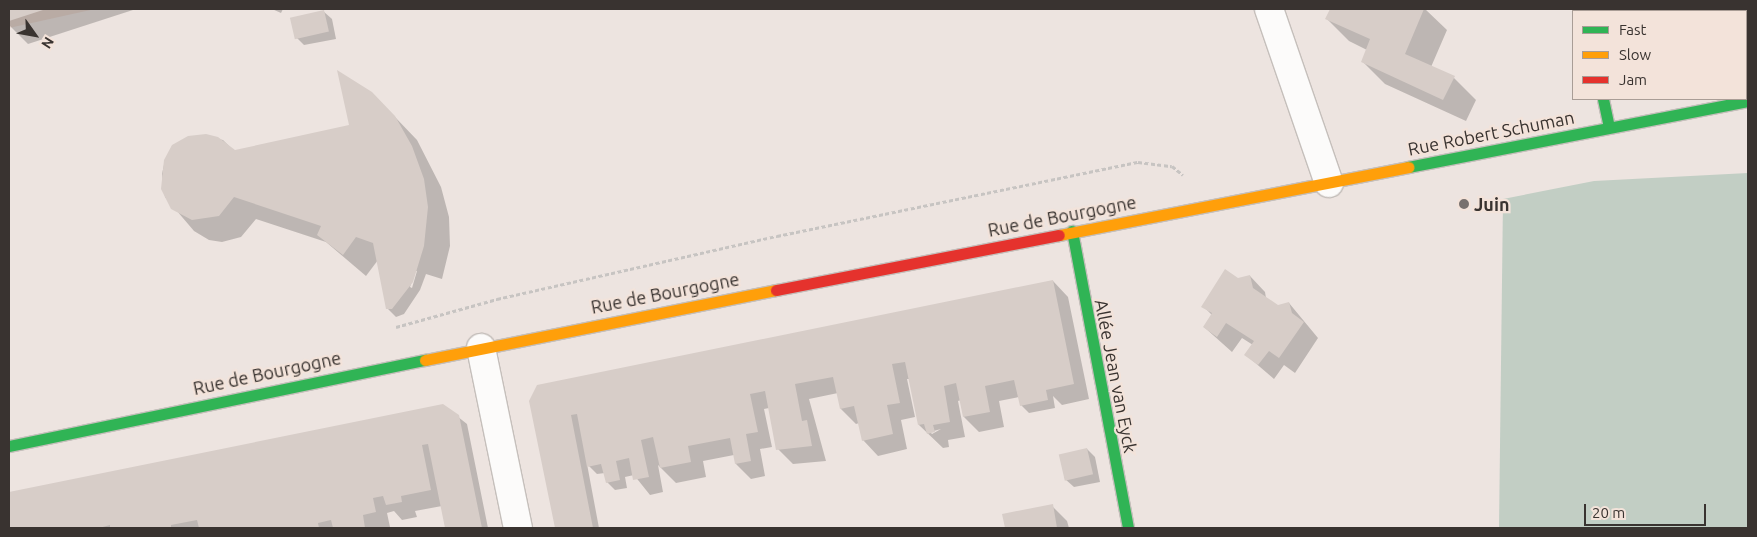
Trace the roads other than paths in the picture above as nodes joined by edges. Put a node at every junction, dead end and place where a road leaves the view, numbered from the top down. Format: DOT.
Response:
graph roads {
  1 [pos="1269,9"];
  2 [pos="1602,100"];
  3 [pos="1748,101"];
  4 [pos="1608,128"];
  5 [pos="1329,183"];
  6 [pos="1072,231"];
  7 [pos="481,348"];
  8 [pos="9,446"];
  9 [pos="518,528"];
  10 [pos="1128,528"];
  1 -- 5 [label="street"];
  2 -- 4 [label="street"];
  3 -- 4 [label="street, Rue Robert Schuman"];
  4 -- 5 [label="street, Rue Robert Schuman"];
  5 -- 6 [label="street, Rue de Bourgogne"];
  6 -- 7 [label="street, Rue de Bourgogne"];
  6 -- 10 [label="street, Allée Jean van Eyck"];
  7 -- 8 [label="street, Rue de Bourgogne"];
  7 -- 9 [label="street"];
}
